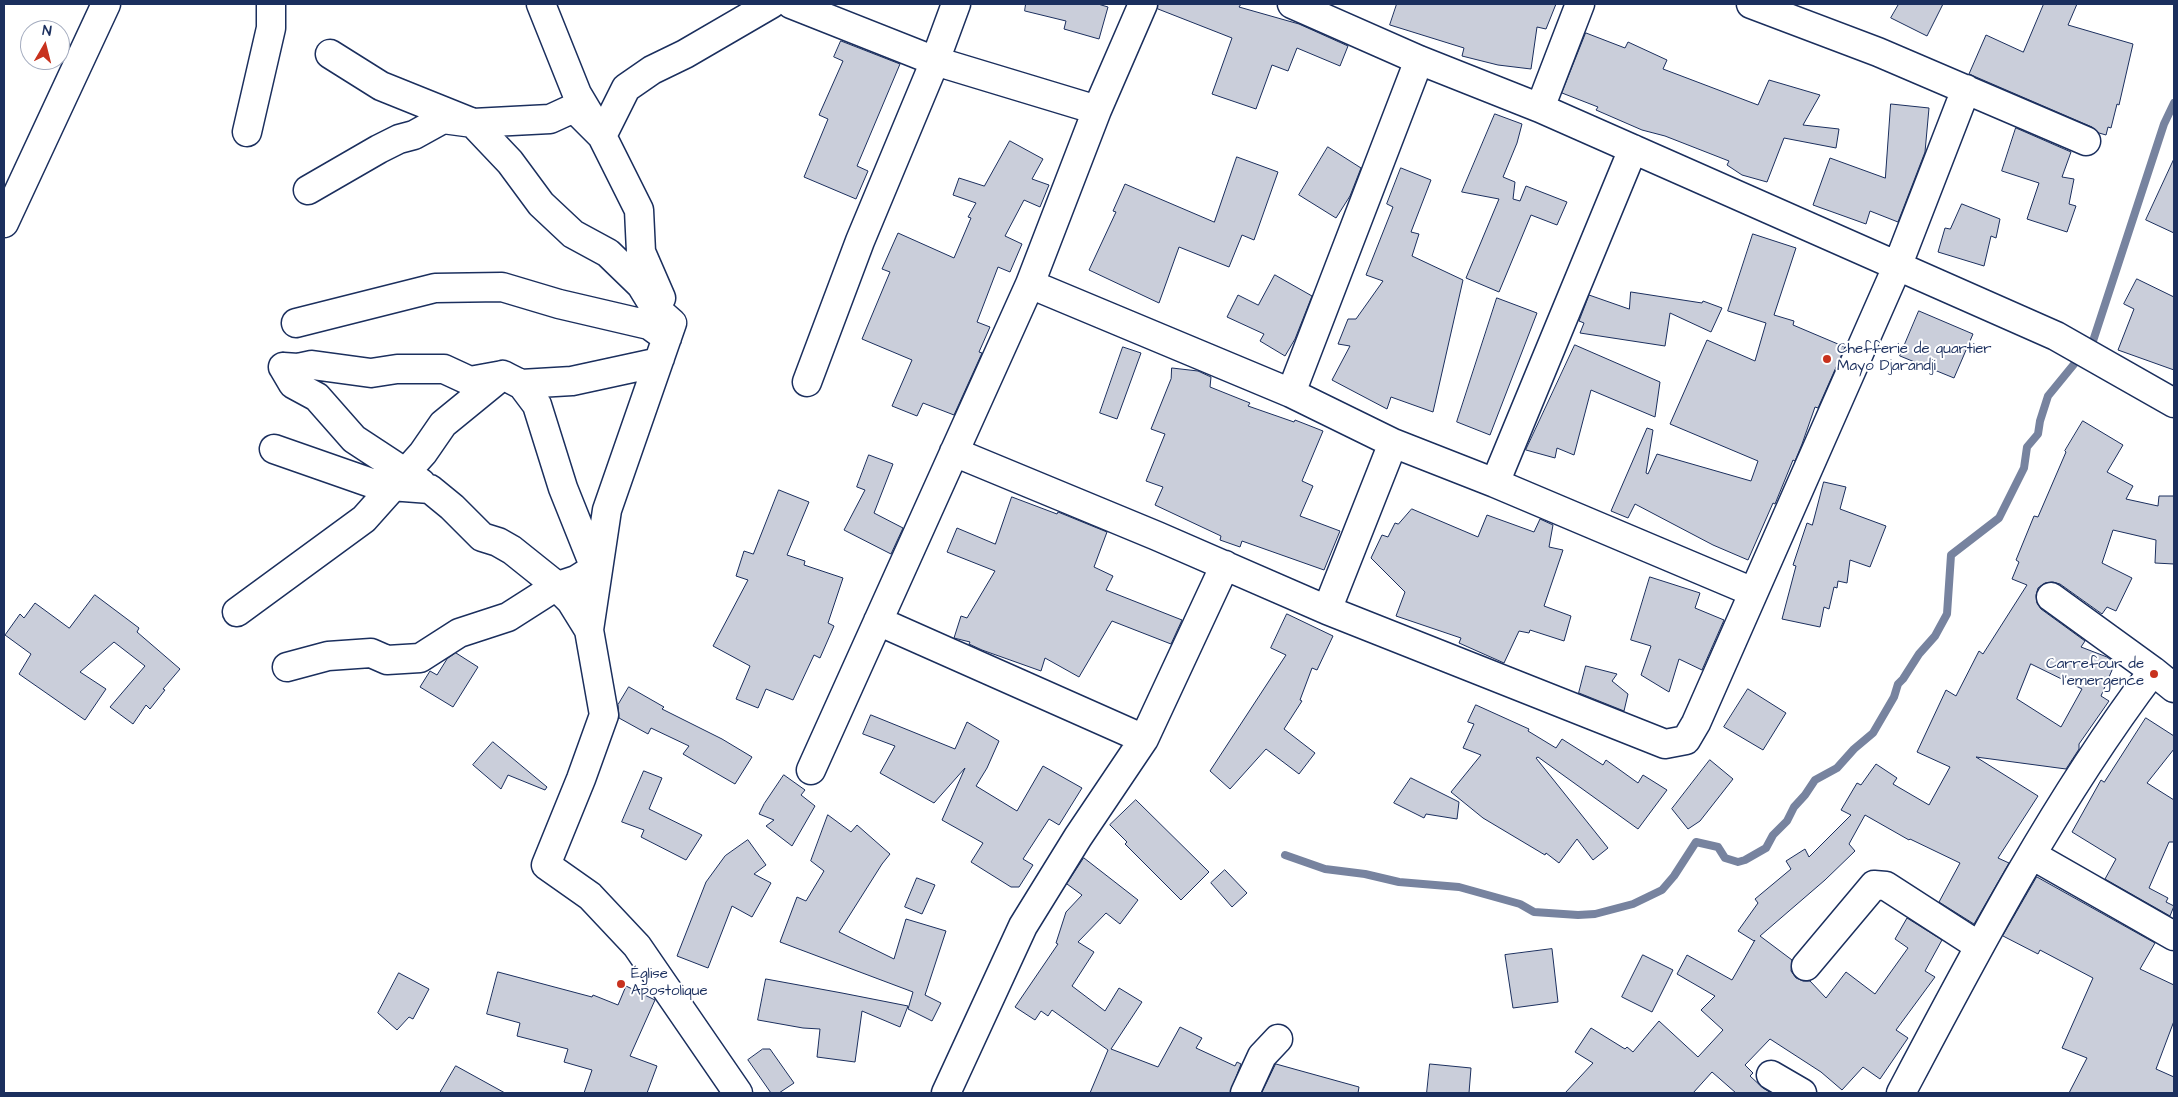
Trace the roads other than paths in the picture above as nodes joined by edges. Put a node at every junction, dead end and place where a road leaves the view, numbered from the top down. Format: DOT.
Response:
graph roads {
  1 [pos="106,4"];
  2 [pos="271,4"];
  3 [pos="541,4"];
  4 [pos="771,4"];
  5 [pos="792,4"];
  6 [pos="956,4"];
  7 [pos="1143,4"];
  8 [pos="1292,4"];
  9 [pos="1580,4"];
  10 [pos="1751,4"];
  11 [pos="330,54"];
  12 [pos="1419,60"];
  13 [pos="935,61"];
  14 [pos="1966,90"];
  15 [pos="1540,108"];
  16 [pos="1097,110"];
  17 [pos="473,123"];
  18 [pos="248,132"];
  19 [pos="602,136"];
  20 [pos="2086,141"];
  21 [pos="1633,149"];
  22 [pos="308,190"];
  23 [pos="4,224"];
  24 [pos="1897,266"];
  25 [pos="1030,284"];
  26 [pos="296,323"];
  27 [pos="663,337"];
  28 [pos="503,375"];
  29 [pos="807,382"];
  30 [pos="1291,394"];
  31 [pos="2174,403"];
  32 [pos="1393,442"];
  33 [pos="274,449"];
  34 [pos="954,452"];
  35 [pos="400,479"];
  36 [pos="1495,483"];
  37 [pos="1225,565"];
  38 [pos="555,587"];
  39 [pos="1753,592"];
  40 [pos="2051,597"];
  41 [pos="1327,610"];
  42 [pos="237,612"];
  43 [pos="878,621"];
  44 [pos="589,630"];
  45 [pos="287,667"];
  46 [pos="2153,671"];
  47 [pos="2174,688"];
  48 [pos="1144,739"];
  49 [pos="811,770"];
  50 [pos="2032,855"];
  51 [pos="2174,936"];
  52 [pos="1979,946"];
  53 [pos="1806,966"];
  54 [pos="1278,1039"];
  55 [pos="1770,1075"];
  56 [pos="738,1093"];
  57 [pos="946,1093"];
  58 [pos="1245,1093"];
  59 [pos="1802,1093"];
  60 [pos="1901,1093"];
  1 -- 23 [label="street"];
  2 -- 18 [label="street"];
  3 -- 19 [label="street"];
  4 -- 19 [label="street"];
  5 -- 13 [label="street"];
  6 -- 13 [label="street"];
  7 -- 16 [label="street"];
  8 -- 12 [label="street"];
  9 -- 15 [label="street"];
  10 -- 14 [label="street"];
  11 -- 17 [label="street"];
  12 -- 15 [label="street"];
  12 -- 30 [label="street"];
  13 -- 16 [label="street"];
  13 -- 29 [label="street"];
  14 -- 20 [label="street"];
  14 -- 24 [label="street"];
  15 -- 21 [label="street"];
  16 -- 25 [label="street"];
  17 -- 19 [label="street"];
  17 -- 22 [label="street"];
  17 -- 27 [label="street"];
  19 -- 27 [label="street"];
  21 -- 24 [label="street"];
  21 -- 36 [label="street"];
  24 -- 31 [label="street"];
  24 -- 39 [label="street"];
  25 -- 30 [label="street"];
  25 -- 34 [label="street"];
  26 -- 27 [label="street"];
  27 -- 28 [label="street"];
  27 -- 44 [label="street"];
  28 -- 35 [label="street"];
  28 -- 35 [label="street"];
  28 -- 38 [label="street"];
  30 -- 32 [label="street"];
  32 -- 36 [label="street"];
  32 -- 41 [label="street"];
  33 -- 35 [label="street"];
  34 -- 37 [label="street"];
  34 -- 43 [label="street"];
  35 -- 38 [label="street"];
  35 -- 42 [label="street"];
  36 -- 39 [label="street"];
  37 -- 41 [label="street"];
  37 -- 48 [label="street"];
  38 -- 44 [label="street"];
  38 -- 45 [label="street"];
  39 -- 41 [label="street"];
  40 -- 46 [label="street"];
  43 -- 48 [label="street"];
  43 -- 49 [label="street"];
  44 -- 56 [label="street"];
  46 -- 47 [label="street"];
  46 -- 50 [label="street"];
  48 -- 57 [label="street"];
  50 -- 51 [label="street"];
  50 -- 52 [label="street"];
  52 -- 53 [label="street"];
  52 -- 60 [label="street"];
  54 -- 58 [label="street"];
  55 -- 59 [label="street"];
}
